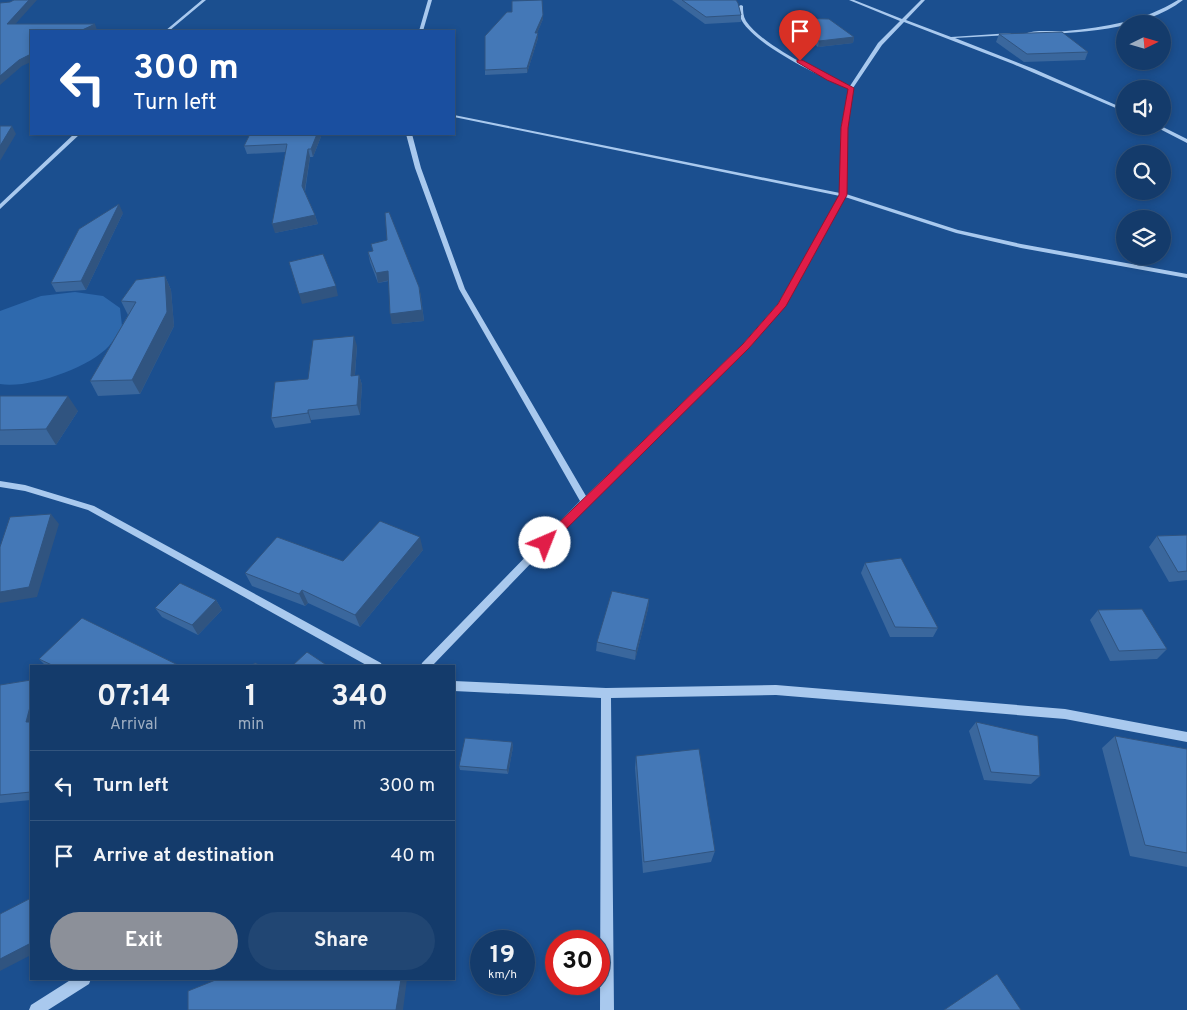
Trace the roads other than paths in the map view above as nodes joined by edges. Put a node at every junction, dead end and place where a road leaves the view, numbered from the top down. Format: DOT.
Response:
graph roads {
  1 [pos="204,0"];
  2 [pos="430,0"];
  3 [pos="851,0"];
  4 [pos="923,0"];
  5 [pos="1181,0"];
  6 [pos="741,6"];
  7 [pos="903,23"];
  8 [pos="168,30"];
  9 [pos="421,30"];
  10 [pos="1012,34"];
  11 [pos="1022,34"];
  12 [pos="948,37"];
  13 [pos="851,88"];
  14 [pos="1116,107"];
  15 [pos="455,116"];
  16 [pos="1171,133"];
  17 [pos="77,135"];
  18 [pos="409,135"];
  19 [pos="1187,141"];
  20 [pos="843,195"];
  21 [pos="0,207"];
  22 [pos="1187,276"];
  23 [pos="0,484"];
  24 [pos="584,502"];
  25 [pos="374,665"];
  26 [pos="427,665"];
  27 [pos="455,686"];
  28 [pos="606,693"];
  29 [pos="1187,736"];
  30 [pos="82,980"];
  31 [pos="36,1010"];
  32 [pos="607,1010"];
  1 -- 8 [label="street"];
  2 -- 9 [label="street"];
  3 -- 7 [label="street"];
  4 -- 7 [label="street"];
  5 -- 11 [label="street"];
  6 -- 13 [label="street"];
  7 -- 12 [label="street"];
  7 -- 13 [label="street"];
  10 -- 12 [label="street"];
  12 -- 14 [label="street"];
  13 -- 20 [label="street"];
  15 -- 20 [label="street"];
  16 -- 19 [label="street"];
  17 -- 21 [label="street"];
  18 -- 24 [label="street"];
  20 -- 22 [label="street"];
  20 -- 24 [label="street"];
  23 -- 25 [label="street"];
  24 -- 26 [label="street"];
  27 -- 28 [label="street"];
  28 -- 29 [label="street"];
  28 -- 32 [label="street"];
  30 -- 31 [label="street"];
}
